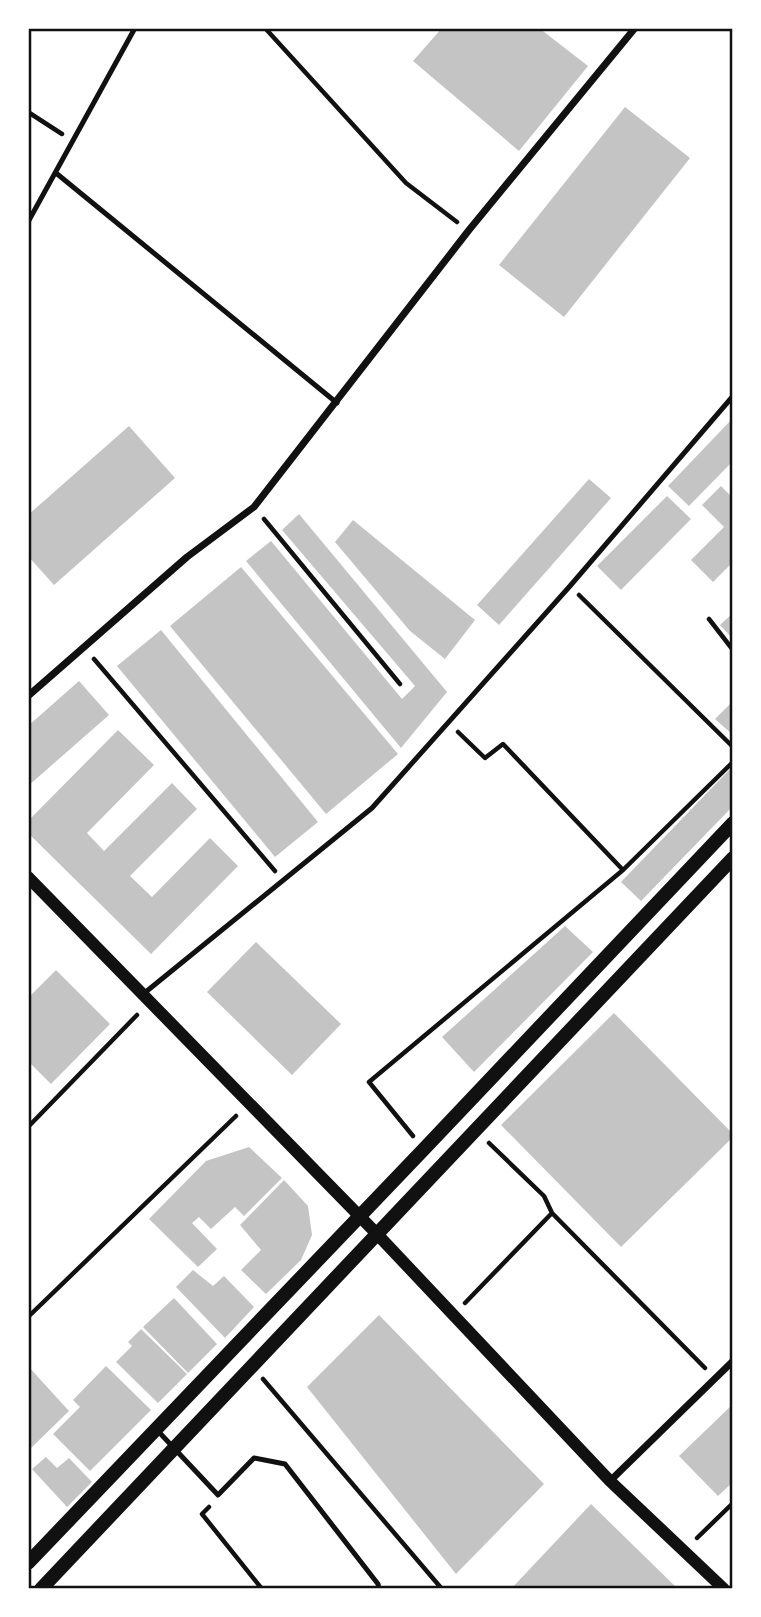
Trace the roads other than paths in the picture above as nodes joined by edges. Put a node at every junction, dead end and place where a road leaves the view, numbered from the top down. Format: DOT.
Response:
graph roads {
  1 [pos="135,28"];
  2 [pos="635,28"];
  3 [pos="56,173"];
  4 [pos="28,222"];
  5 [pos="733,396"];
  6 [pos="337,403"];
  7 [pos="28,696"];
  8 [pos="733,822"];
  9 [pos="733,858"];
  10 [pos="28,877"];
  11 [pos="146,998"];
  12 [pos="359,1216"];
  13 [pos="377,1234"];
  14 [pos="733,1361"];
  15 [pos="157,1429"];
  16 [pos="175,1448"];
  17 [pos="610,1481"];
  18 [pos="28,1563"];
  19 [pos="41,1589"];
  20 [pos="379,1589"];
  21 [pos="724,1589"];
  1 -- 3 [label="lane"];
  2 -- 6 [label="street"];
  3 -- 4 [label="lane"];
  3 -- 6 [label="lane"];
  5 -- 11 [label="lane"];
  6 -- 7 [label="street"];
  8 -- 12 [label="main road"];
  9 -- 13 [label="main road"];
  10 -- 11 [label="street"];
  11 -- 12 [label="street"];
  12 -- 13 [label="street"];
  12 -- 15 [label="main road"];
  13 -- 16 [label="main road"];
  13 -- 17 [label="street"];
  14 -- 17 [label="street"];
  15 -- 16 [label="lane"];
  15 -- 18 [label="main road"];
  16 -- 19 [label="main road"];
  16 -- 20 [label="lane"];
  17 -- 21 [label="street"];
}
